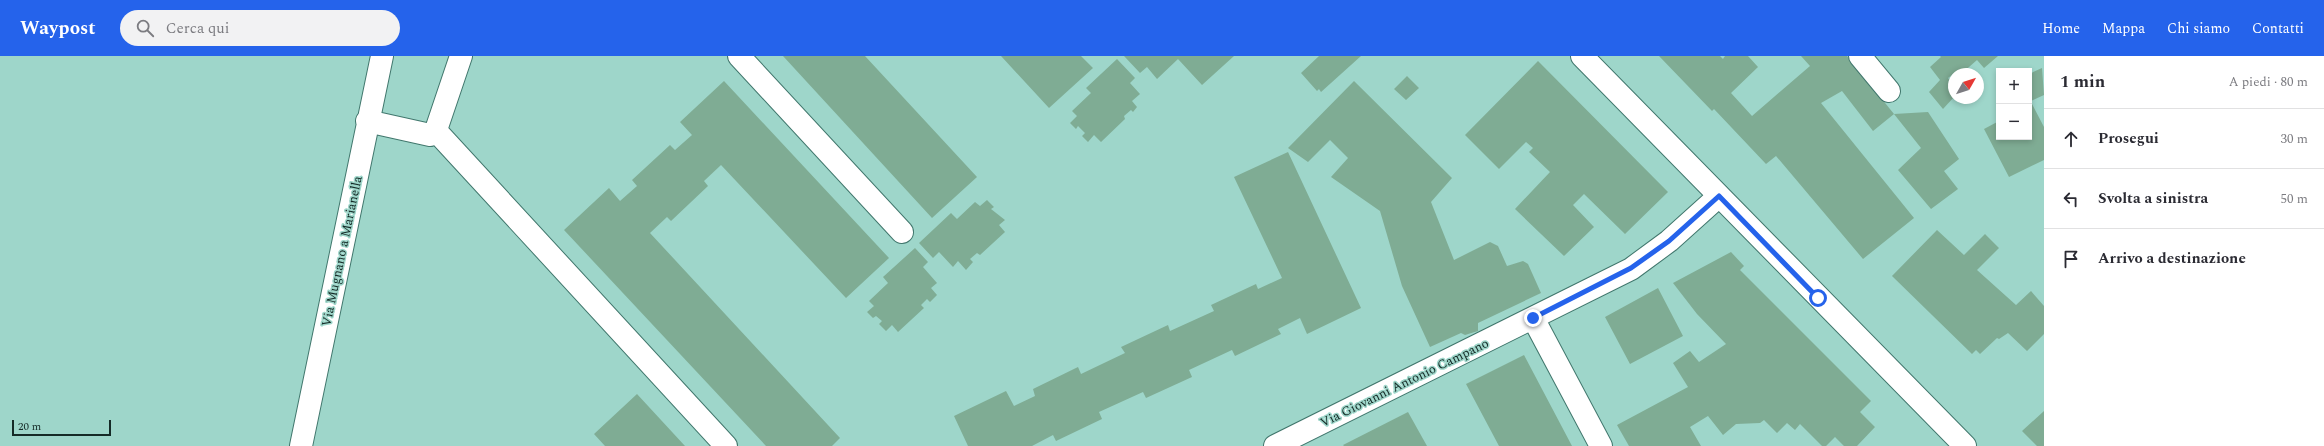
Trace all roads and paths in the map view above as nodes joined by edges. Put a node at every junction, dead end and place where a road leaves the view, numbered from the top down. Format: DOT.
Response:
graph roads {
  1 [pos="382,56"];
  2 [pos="461,56"];
  3 [pos="739,56"];
  4 [pos="1582,56"];
  5 [pos="1860,56"];
  6 [pos="1889,91"];
  7 [pos="367,121"];
  8 [pos="437,132"];
  9 [pos="1719,196"];
  10 [pos="902,232"];
  11 [pos="1533,318"];
  12 [pos="306,443"];
  13 [pos="726,446"];
  14 [pos="1275,446"];
  15 [pos="1601,446"];
  16 [pos="1965,446"];
  1 -- 7 [label="main road, Via Mugnano a Marianella"];
  2 -- 8 [label="main road"];
  3 -- 10 [label="main road"];
  4 -- 9 [label="main road"];
  5 -- 6 [label="main road"];
  7 -- 8 [label="main road"];
  7 -- 12 [label="main road, Via Mugnano a Marianella"];
  8 -- 13 [label="main road"];
  9 -- 11 [label="main road, Via Giovanni Antonio Campano"];
  9 -- 16 [label="main road"];
  11 -- 14 [label="main road, Via Giovanni Antonio Campano"];
  11 -- 15 [label="main road"];
}
